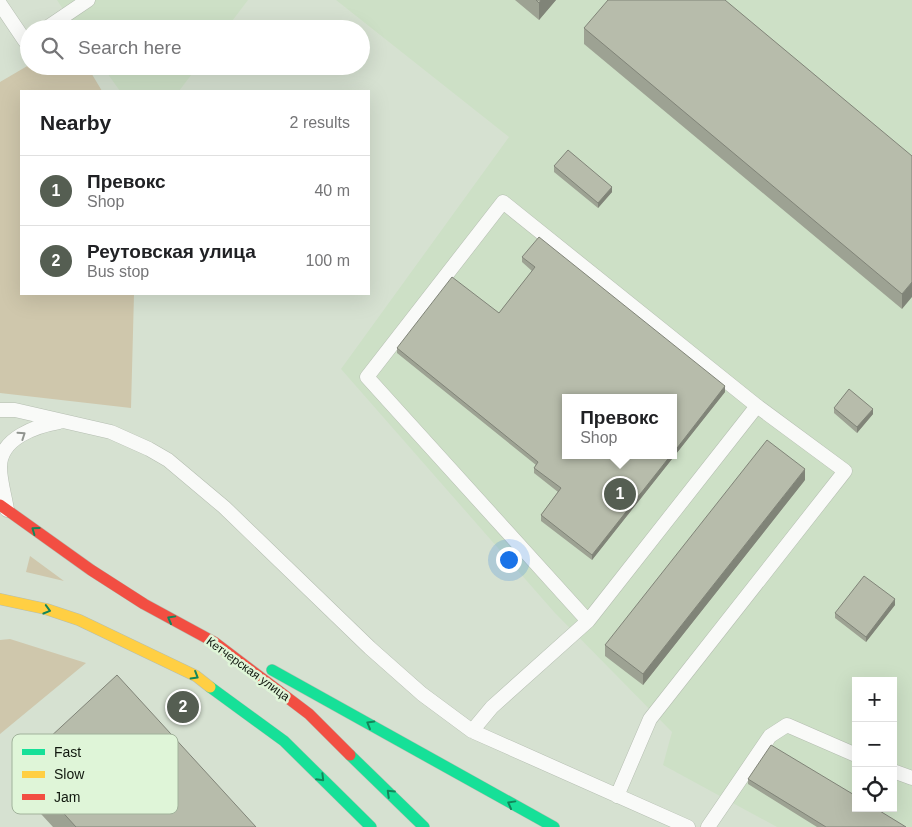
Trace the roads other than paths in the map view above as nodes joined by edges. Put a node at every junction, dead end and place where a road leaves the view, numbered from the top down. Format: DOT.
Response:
graph roads {
  1 [pos="88,0"];
  2 [pos="0,4"];
  3 [pos="58,20"];
  4 [pos="20,34"];
  5 [pos="757,406"];
  6 [pos="0,410"];
  7 [pos="64,422"];
  8 [pos="4,507"];
  9 [pos="0,599"];
  10 [pos="588,621"];
  11 [pos="214,642"];
  12 [pos="472,731"];
  13 [pos="852,753"];
  14 [pos="897,772"];
  15 [pos="912,778"];
  16 [pos="616,796"];
  17 [pos="371,827"];
  18 [pos="424,827"];
  19 [pos="554,827"];
  20 [pos="688,827"];
  21 [pos="708,827"];
  1 -- 3 [label="lane"];
  2 -- 4 [label="lane"];
  5 -- 10 [label="lane"];
  5 -- 10 [label="lane"];
  5 -- 16 [label="lane"];
  6 -- 7 [label="lane"];
  8 -- 7 [label="lane, one-way"];
  7 -- 12 [label="lane"];
  11 -- 8 [label="main road, Кетчерская улица, one-way"];
  9 -- 17 [label="main road, one-way"];
  10 -- 12 [label="lane"];
  18 -- 11 [label="main road, Кетчерская улица, one-way"];
  19 -- 11 [label="main road, one-way"];
  12 -- 16 [label="lane"];
  13 -- 21 [label="lane"];
  14 -- 15 [label="lane"];
  16 -- 20 [label="lane"];
}
